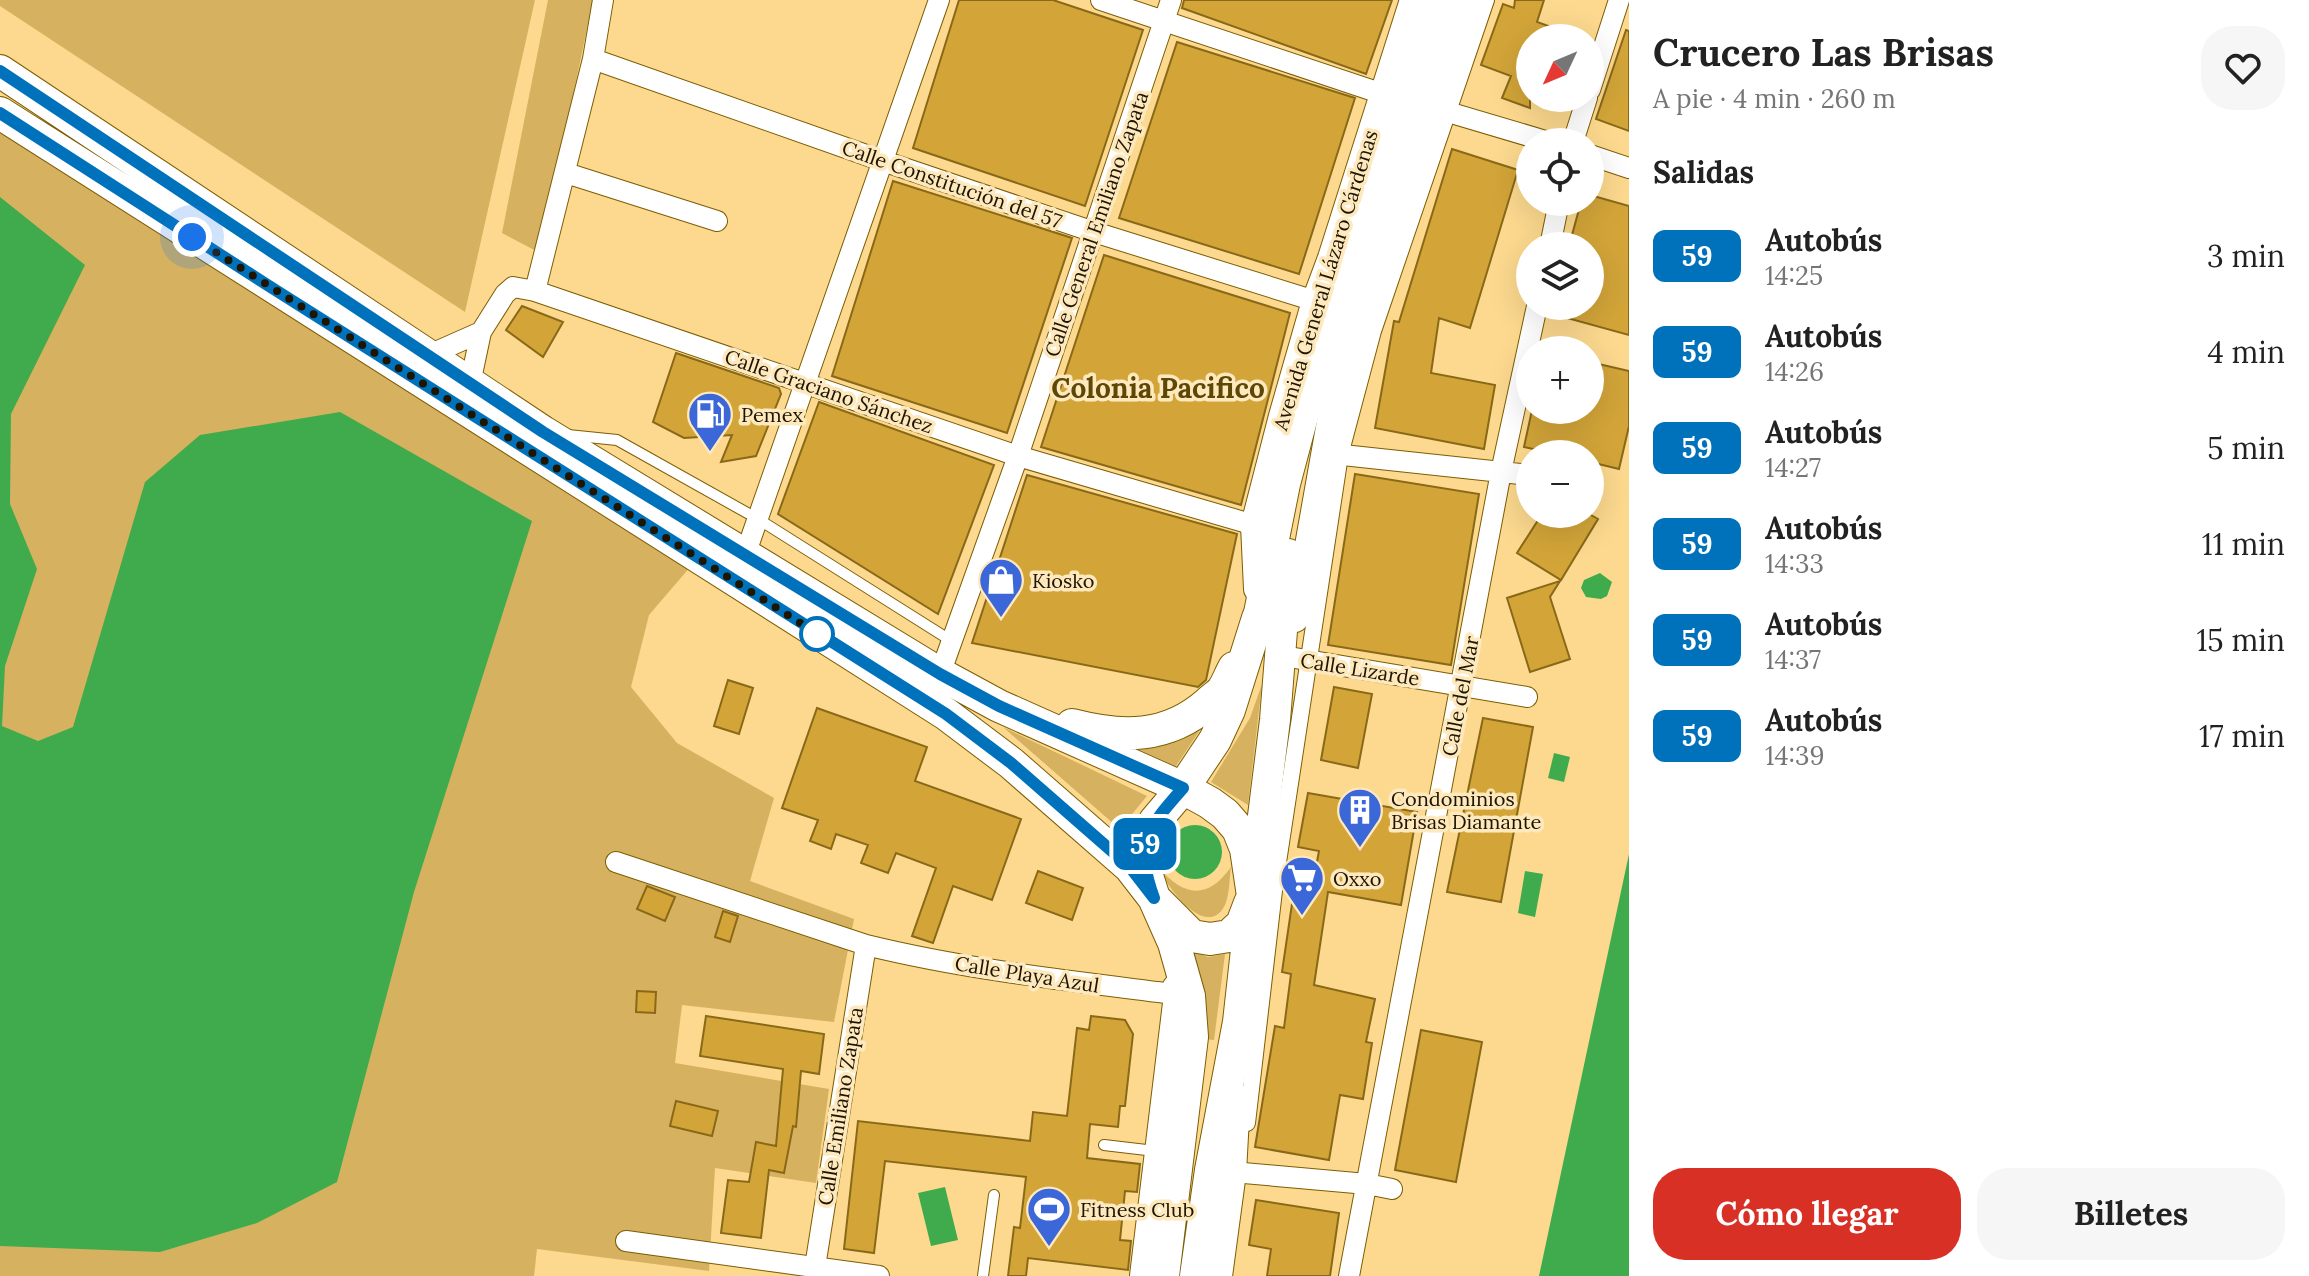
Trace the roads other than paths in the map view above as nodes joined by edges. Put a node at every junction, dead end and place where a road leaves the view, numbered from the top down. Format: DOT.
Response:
graph roads {
  1 [pos="603,0"];
  2 [pos="939,0"];
  3 [pos="1101,0"];
  4 [pos="1171,0"];
  5 [pos="1413,0"];
  6 [pos="1440,0"];
  7 [pos="1468,0"];
  8 [pos="1486,0"];
  9 [pos="1619,0"];
  10 [pos="1164,21"];
  11 [pos="1604,47"];
  12 [pos="593,59"];
  13 [pos="0,71"];
  14 [pos="1383,94"];
  15 [pos="1439,109"];
  16 [pos="0,113"];
  17 [pos="1516,132"];
  18 [pos="1604,160"];
  19 [pos="883,161"];
  20 [pos="1629,168"];
  21 [pos="566,173"];
  22 [pos="717,221"];
  23 [pos="1094,232"];
  24 [pos="535,291"];
  25 [pos="1315,301"];
  26 [pos="1534,320"];
  27 [pos="481,332"];
  28 [pos="429,355"];
  29 [pos="806,382"];
  30 [pos="470,384"];
  31 [pos="543,432"];
  32 [pos="1332,454"];
  33 [pos="1018,456"];
  34 [pos="1501,472"];
  35 [pos="1516,474"];
  36 [pos="1285,484"];
  37 [pos="758,519"];
  38 [pos="1254,525"];
  39 [pos="745,555"];
  40 [pos="1258,618"];
  41 [pos="950,640"];
  42 [pos="1298,659"];
  43 [pos="940,674"];
  44 [pos="1462,686"];
  45 [pos="1527,697"];
  46 [pos="999,706"];
  47 [pos="1275,720"];
  48 [pos="1183,788"];
  49 [pos="616,862"];
  50 [pos="1253,896"];
  51 [pos="1154,898"];
  52 [pos="866,945"];
  53 [pos="1184,996"];
  54 [pos="1104,1145"];
  55 [pos="1161,1151"];
  56 [pos="1228,1171"];
  57 [pos="1367,1184"];
  58 [pos="1392,1189"];
  59 [pos="994,1195"];
  60 [pos="626,1241"];
  61 [pos="815,1267"];
  62 [pos="879,1276"];
  63 [pos="983,1276"];
  64 [pos="1145,1276"];
  65 [pos="1163,1276"];
  66 [pos="1196,1276"];
  67 [pos="1217,1276"];
  68 [pos="1229,1276"];
  69 [pos="1349,1276"];
  1 -- 12 [label="street"];
  2 -- 19 [label="street"];
  3 -- 10 [label="street"];
  4 -- 10 [label="street, Calle General Emiliano Zapata"];
  5 -- 14 [label="street, Avenida General Lázaro Cárdenas"];
  6 -- 36 [label="main road, Avenida General Lázaro Cárdenas"];
  7 -- 15 [label="street, Avenida General Lázaro Cárdenas"];
  8 -- 15 [label="street"];
  9 -- 11 [label="street"];
  10 -- 14 [label="street"];
  10 -- 23 [label="street, Calle General Emiliano Zapata"];
  12 -- 19 [label="street, Calle Constitución del 57"];
  12 -- 21 [label="street"];
  13 -- 28 [label="main road"];
  14 -- 25 [label="street, Avenida General Lázaro Cárdenas"];
  15 -- 17 [label="street"];
  15 -- 32 [label="street, Avenida General Lázaro Cárdenas"];
  16 -- 51 [label="main road"];
  18 -- 20 [label="street"];
  19 -- 23 [label="street, Calle Constitución del 57"];
  19 -- 29 [label="street"];
  21 -- 22 [label="street"];
  21 -- 24 [label="street"];
  23 -- 25 [label="street, Calle Constitución del 57"];
  23 -- 33 [label="street, Calle General Emiliano Zapata"];
  24 -- 27 [label="street"];
  24 -- 29 [label="street, Calle Graciano Sánchez"];
  25 -- 38 [label="street, Avenida General Lázaro Cárdenas"];
  26 -- 34 [label="street, Calle del Mar"];
  27 -- 28 [label="street"];
  27 -- 30 [label="street"];
  28 -- 30 [label="main road"];
  29 -- 33 [label="street, Calle Graciano Sánchez"];
  29 -- 37 [label="street"];
  30 -- 31 [label="main road"];
  31 -- 37 [label="lane"];
  31 -- 39 [label="main road"];
  32 -- 34 [label="street"];
  32 -- 42 [label="street, Avenida General Lázaro Cárdenas"];
  33 -- 38 [label="street, Calle Graciano Sánchez"];
  33 -- 41 [label="street, Calle General Emiliano Zapata"];
  34 -- 35 [label="street"];
  34 -- 44 [label="street, Calle del Mar"];
  36 -- 40 [label="main road, Avenida General Lázaro Cárdenas"];
  36 -- 47 [label="main road, Avenida General Lázaro Cárdenas"];
  37 -- 39 [label="street"];
  37 -- 41 [label="lane"];
  38 -- 40 [label="street, Avenida General Lázaro Cárdenas"];
  39 -- 43 [label="main road"];
  40 -- 46 [label="main road"];
  40 -- 48 [label="main road"];
  41 -- 43 [label="street, Calle General Emiliano Zapata"];
  42 -- 44 [label="street, Calle Lizarde"];
  42 -- 47 [label="street, Avenida General Lázaro Cárdenas"];
  42 -- 56 [label="street"];
  43 -- 46 [label="main road"];
  44 -- 45 [label="street, Calle Lizarde"];
  44 -- 57 [label="street, Calle del Mar"];
  46 -- 48 [label="main road"];
  47 -- 50 [label="main road, Avenida General Lázaro Cárdenas"];
  48 -- 50 [label="main road"];
  48 -- 51 [label="main road"];
  49 -- 52 [label="street, Calle Playa Azul"];
  50 -- 51 [label="main road"];
  50 -- 56 [label="main road"];
  51 -- 53 [label="main road"];
  52 -- 53 [label="street, Calle Playa Azul"];
  52 -- 61 [label="street, Calle Emiliano Zapata"];
  53 -- 55 [label="main road"];
  53 -- 65 [label="main road"];
  54 -- 55 [label="lane"];
  55 -- 64 [label="main road"];
  56 -- 57 [label="street"];
  56 -- 66 [label="main road"];
  56 -- 67 [label="main road"];
  56 -- 68 [label="street"];
  57 -- 58 [label="street"];
  57 -- 69 [label="street, Calle del Mar"];
  59 -- 63 [label="lane"];
  60 -- 61 [label="street"];
  61 -- 62 [label="street"];
}
